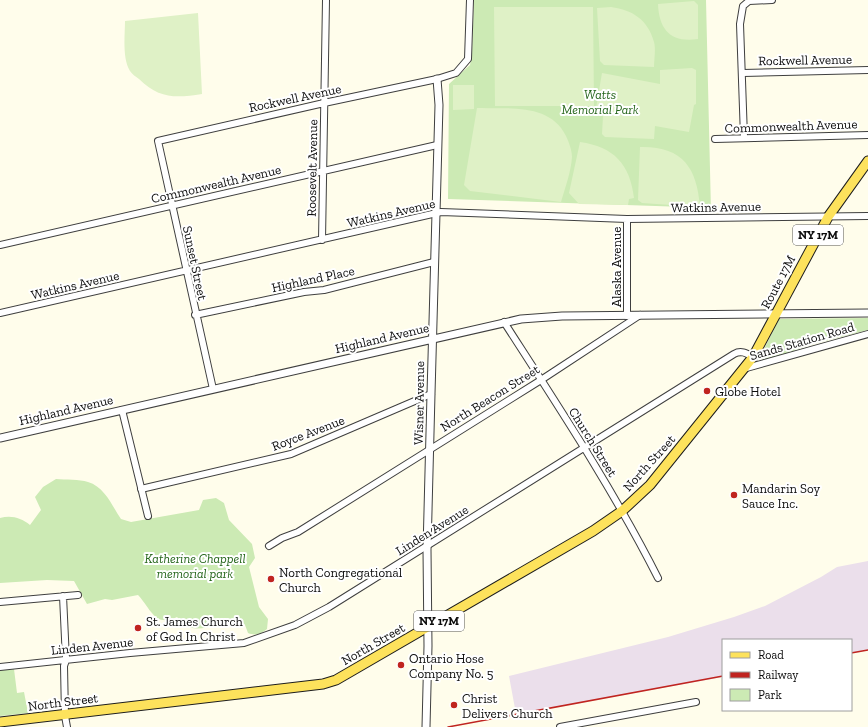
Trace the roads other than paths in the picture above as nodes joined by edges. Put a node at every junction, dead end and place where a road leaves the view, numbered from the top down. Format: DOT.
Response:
graph roads {
  1 [pos="326,0"];
  2 [pos="470,0"];
  3 [pos="772,0"];
  4 [pos="868,70"];
  5 [pos="743,73"];
  6 [pos="437,79"];
  7 [pos="324,103"];
  8 [pos="868,135"];
  9 [pos="744,137"];
  10 [pos="715,139"];
  11 [pos="158,141"];
  12 [pos="437,146"];
  13 [pos="868,161"];
  14 [pos="323,171"];
  15 [pos="171,206"];
  16 [pos="435,214"];
  17 [pos="868,216"];
  18 [pos="828,217"];
  19 [pos="627,219"];
  20 [pos="322,240"];
  21 [pos="0,244"];
  22 [pos="434,262"];
  23 [pos="186,271"];
  24 [pos="0,313"];
  25 [pos="868,313"];
  26 [pos="776,314"];
  27 [pos="195,315"];
  28 [pos="640,315"];
  29 [pos="627,316"];
  30 [pos="504,322"];
  31 [pos="868,334"];
  32 [pos="433,339"];
  33 [pos="753,356"];
  34 [pos="741,373"];
  35 [pos="541,380"];
  36 [pos="213,389"];
  37 [pos="431,394"];
  38 [pos="122,410"];
  39 [pos="0,438"];
  40 [pos="584,447"];
  41 [pos="430,449"];
  42 [pos="141,489"];
  43 [pos="622,511"];
  44 [pos="148,516"];
  45 [pos="269,546"];
  46 [pos="428,546"];
  47 [pos="658,578"];
  48 [pos="78,595"];
  49 [pos="63,596"];
  50 [pos="0,602"];
  51 [pos="428,627"];
  52 [pos="66,660"];
  53 [pos="0,667"];
  54 [pos="696,702"];
  55 [pos="65,716"];
  56 [pos="0,722"];
  57 [pos="67,727"];
  58 [pos="426,727"];
  59 [pos="560,727"];
  1 -- 7 [label="street, Roosevelt Avenue"];
  2 -- 6 [label="street, Rockwell Avenue"];
  3 -- 5 [label="street"];
  4 -- 5 [label="street, Rockwell Avenue"];
  5 -- 9 [label="street"];
  6 -- 7 [label="street, Rockwell Avenue"];
  6 -- 12 [label="street, Wisner Avenue"];
  7 -- 11 [label="street, Rockwell Avenue"];
  7 -- 14 [label="street, Roosevelt Avenue"];
  8 -- 9 [label="street, Commonwealth Avenue"];
  9 -- 10 [label="street, Commonwealth Avenue"];
  11 -- 15 [label="street, Sunset Street"];
  12 -- 14 [label="street, Commonwealth Avenue"];
  12 -- 16 [label="street, Wisner Avenue"];
  13 -- 18 [label="main road, Route 17M / NY 17M"];
  14 -- 15 [label="street, Commonwealth Avenue"];
  14 -- 20 [label="street, Roosevelt Avenue"];
  15 -- 21 [label="street, Commonwealth Avenue"];
  15 -- 23 [label="street, Sunset Street"];
  16 -- 19 [label="street, Watkins Avenue"];
  16 -- 20 [label="street, Watkins Avenue"];
  16 -- 22 [label="street, Wisner Avenue"];
  17 -- 18 [label="street, Watkins Avenue"];
  18 -- 19 [label="street, Watkins Avenue"];
  18 -- 26 [label="main road, Route 17M / NY 17M"];
  19 -- 29 [label="street, Alaska Avenue"];
  20 -- 23 [label="street, Watkins Avenue"];
  22 -- 27 [label="street, Highland Place"];
  22 -- 32 [label="street, Wisner Avenue"];
  23 -- 24 [label="street, Watkins Avenue"];
  23 -- 27 [label="street, Sunset Street"];
  25 -- 26 [label="street, Highland Avenue"];
  26 -- 28 [label="street, Highland Avenue"];
  26 -- 33 [label="main road, Route 17M / NY 17M"];
  27 -- 36 [label="street, Sunset Street"];
  28 -- 29 [label="street, Highland Avenue"];
  28 -- 35 [label="street, North Beacon Street"];
  29 -- 30 [label="street, Highland Avenue"];
  30 -- 32 [label="street, Highland Avenue"];
  30 -- 35 [label="street, Church Street"];
  31 -- 34 [label="street, Sands Station Road"];
  32 -- 36 [label="street, Highland Avenue"];
  32 -- 37 [label="street, Wisner Avenue"];
  33 -- 34 [label="main road, Route 17M / NY 17M"];
  33 -- 40 [label="street, Linden Avenue"];
  34 -- 43 [label="main road, North Street / NY 17M"];
  35 -- 40 [label="street, Church Street"];
  35 -- 41 [label="street, North Beacon Street"];
  36 -- 38 [label="street, Highland Avenue"];
  37 -- 41 [label="street, Wisner Avenue"];
  37 -- 42 [label="street, Royce Avenue"];
  38 -- 39 [label="street, Highland Avenue"];
  38 -- 42 [label="street"];
  40 -- 43 [label="street, Church Street"];
  40 -- 46 [label="street, Linden Avenue"];
  41 -- 45 [label="street, North Beacon Street"];
  41 -- 46 [label="street, Wisner Avenue"];
  42 -- 44 [label="street"];
  43 -- 47 [label="street, Church Street"];
  43 -- 51 [label="main road, North Street / NY 17M"];
  46 -- 51 [label="street, Wisner Avenue"];
  46 -- 52 [label="street, Linden Avenue"];
  48 -- 49 [label="street"];
  49 -- 50 [label="street"];
  49 -- 52 [label="street"];
  51 -- 55 [label="main road, North Street / NY 17M"];
  51 -- 58 [label="street, Wisner Avenue"];
  52 -- 53 [label="street, Linden Avenue"];
  52 -- 55 [label="street"];
  54 -- 59 [label="street"];
  55 -- 56 [label="main road, North Street / NY 17M"];
  55 -- 57 [label="street"];
}
